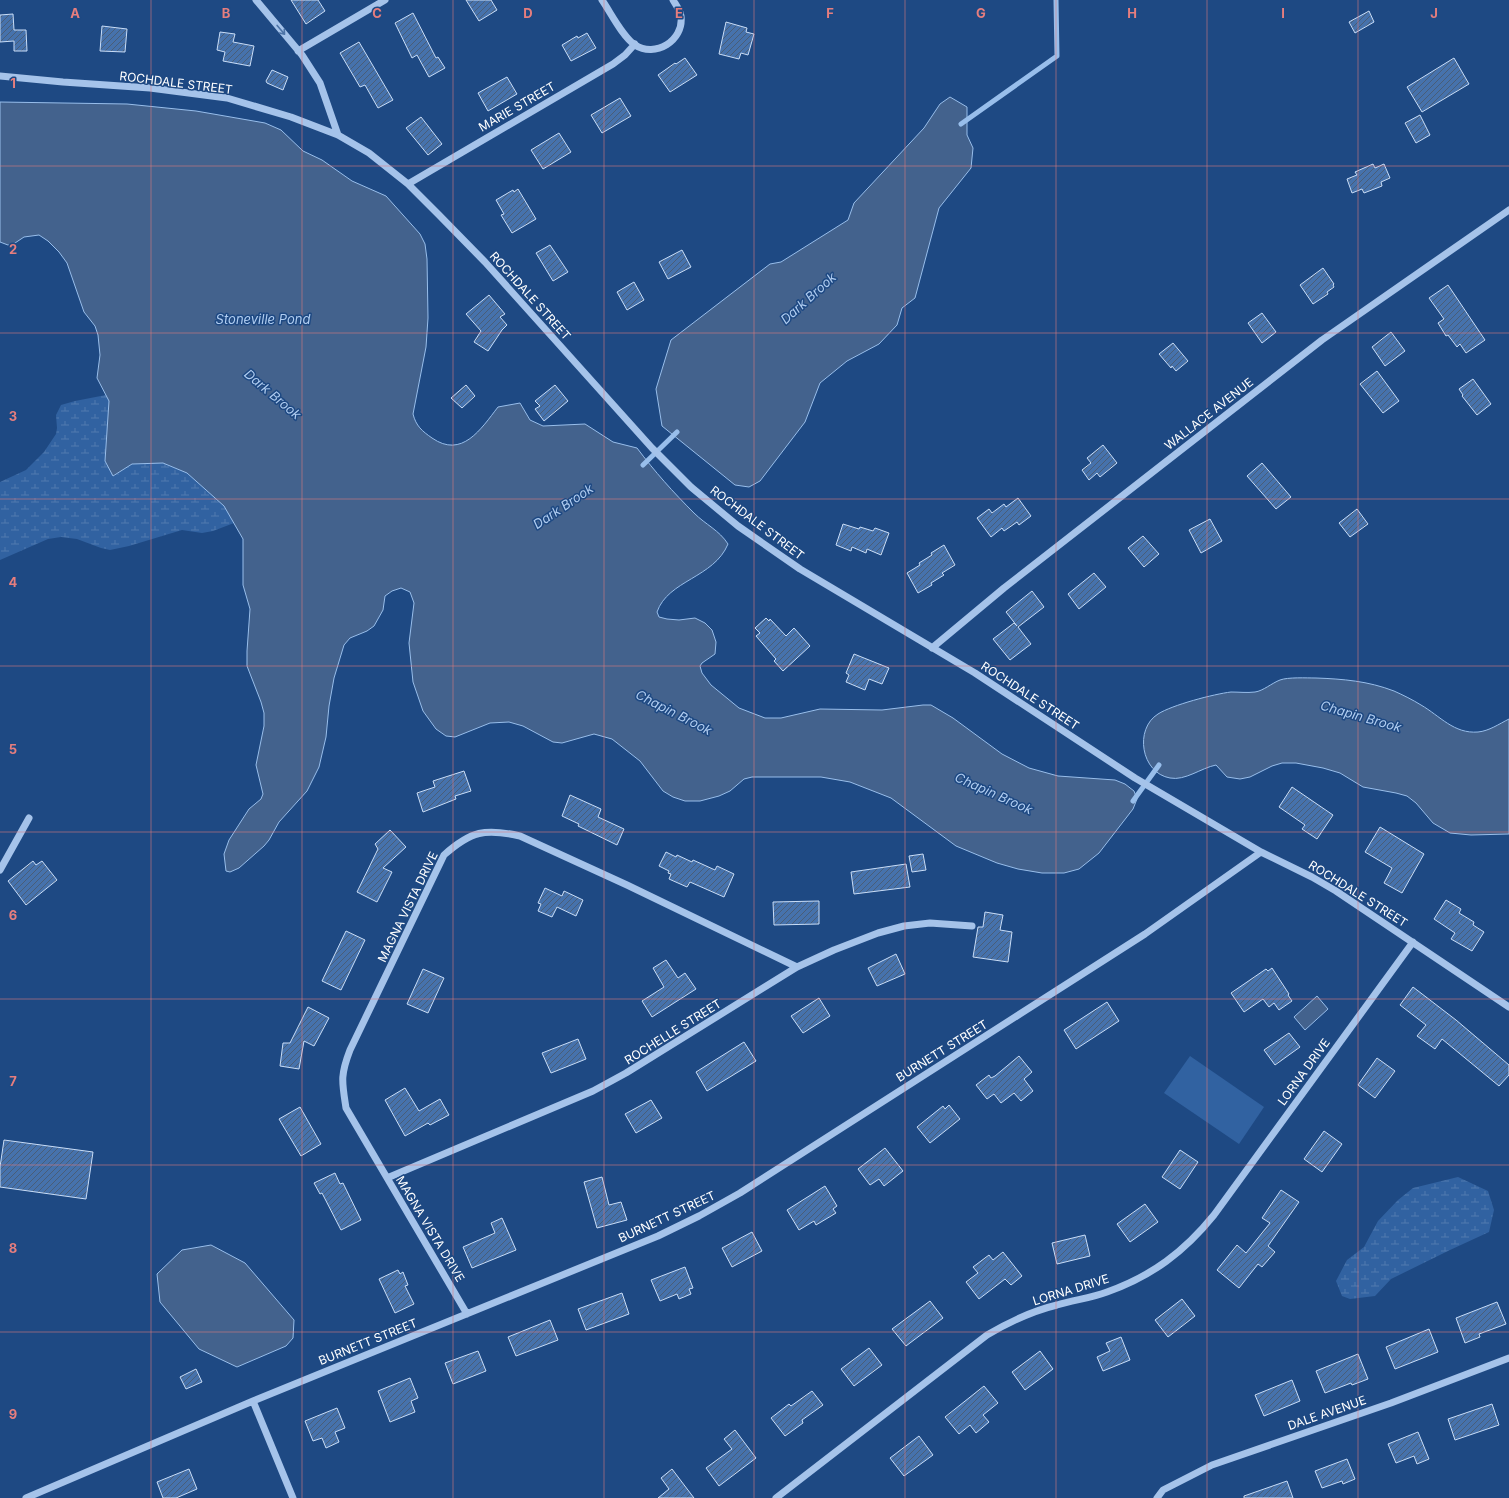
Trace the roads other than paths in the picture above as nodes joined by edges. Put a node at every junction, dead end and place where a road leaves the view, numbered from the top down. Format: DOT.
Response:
graph roads {
  1 [pos="256,0"];
  2 [pos="386,0"];
  3 [pos="673,0"];
  4 [pos="605,1"];
  5 [pos="635,44"];
  6 [pos="298,51"];
  7 [pos="0,76"];
  8 [pos="338,135"];
  9 [pos="408,184"];
  10 [pos="1509,210"];
  11 [pos="932,648"];
  12 [pos="28,818"];
  13 [pos="1261,852"];
  14 [pos="0,870"];
  15 [pos="972,926"];
  16 [pos="1413,942"];
  17 [pos="797,968"];
  18 [pos="1509,1007"];
  19 [pos="387,1178"];
  20 [pos="467,1314"];
  21 [pos="1509,1358"];
  22 [pos="253,1402"];
  23 [pos="26,1498"];
  24 [pos="294,1498"];
  25 [pos="776,1498"];
  26 [pos="1158,1498"];
  1 -- 6 [label="street, one-way"];
  2 -- 6 [label="street"];
  3 -- 5 [label="street"];
  4 -- 5 [label="street"];
  5 -- 9 [label="street, MARIE STREET"];
  6 -- 8 [label="street"];
  7 -- 8 [label="street, ROCHDALE STREET"];
  8 -- 9 [label="street, ROCHDALE STREET"];
  9 -- 11 [label="street, ROCHDALE STREET"];
  10 -- 11 [label="street, WALLACE AVENUE"];
  11 -- 13 [label="street, ROCHDALE STREET"];
  12 -- 14 [label="street"];
  13 -- 16 [label="street, ROCHDALE STREET"];
  13 -- 20 [label="street, BURNETT STREET"];
  15 -- 17 [label="street, ROCHELLE STREET"];
  16 -- 18 [label="street, ROCHDALE STREET"];
  16 -- 25 [label="street, LORNA DRIVE"];
  17 -- 19 [label="street, ROCHELLE STREET"];
  17 -- 19 [label="street, MAGNA VISTA DRIVE"];
  19 -- 20 [label="street, MAGNA VISTA DRIVE"];
  20 -- 22 [label="street, BURNETT STREET"];
  21 -- 26 [label="street, DALE AVENUE"];
  22 -- 23 [label="street, BURNETT STREET"];
  22 -- 24 [label="street"];
}
